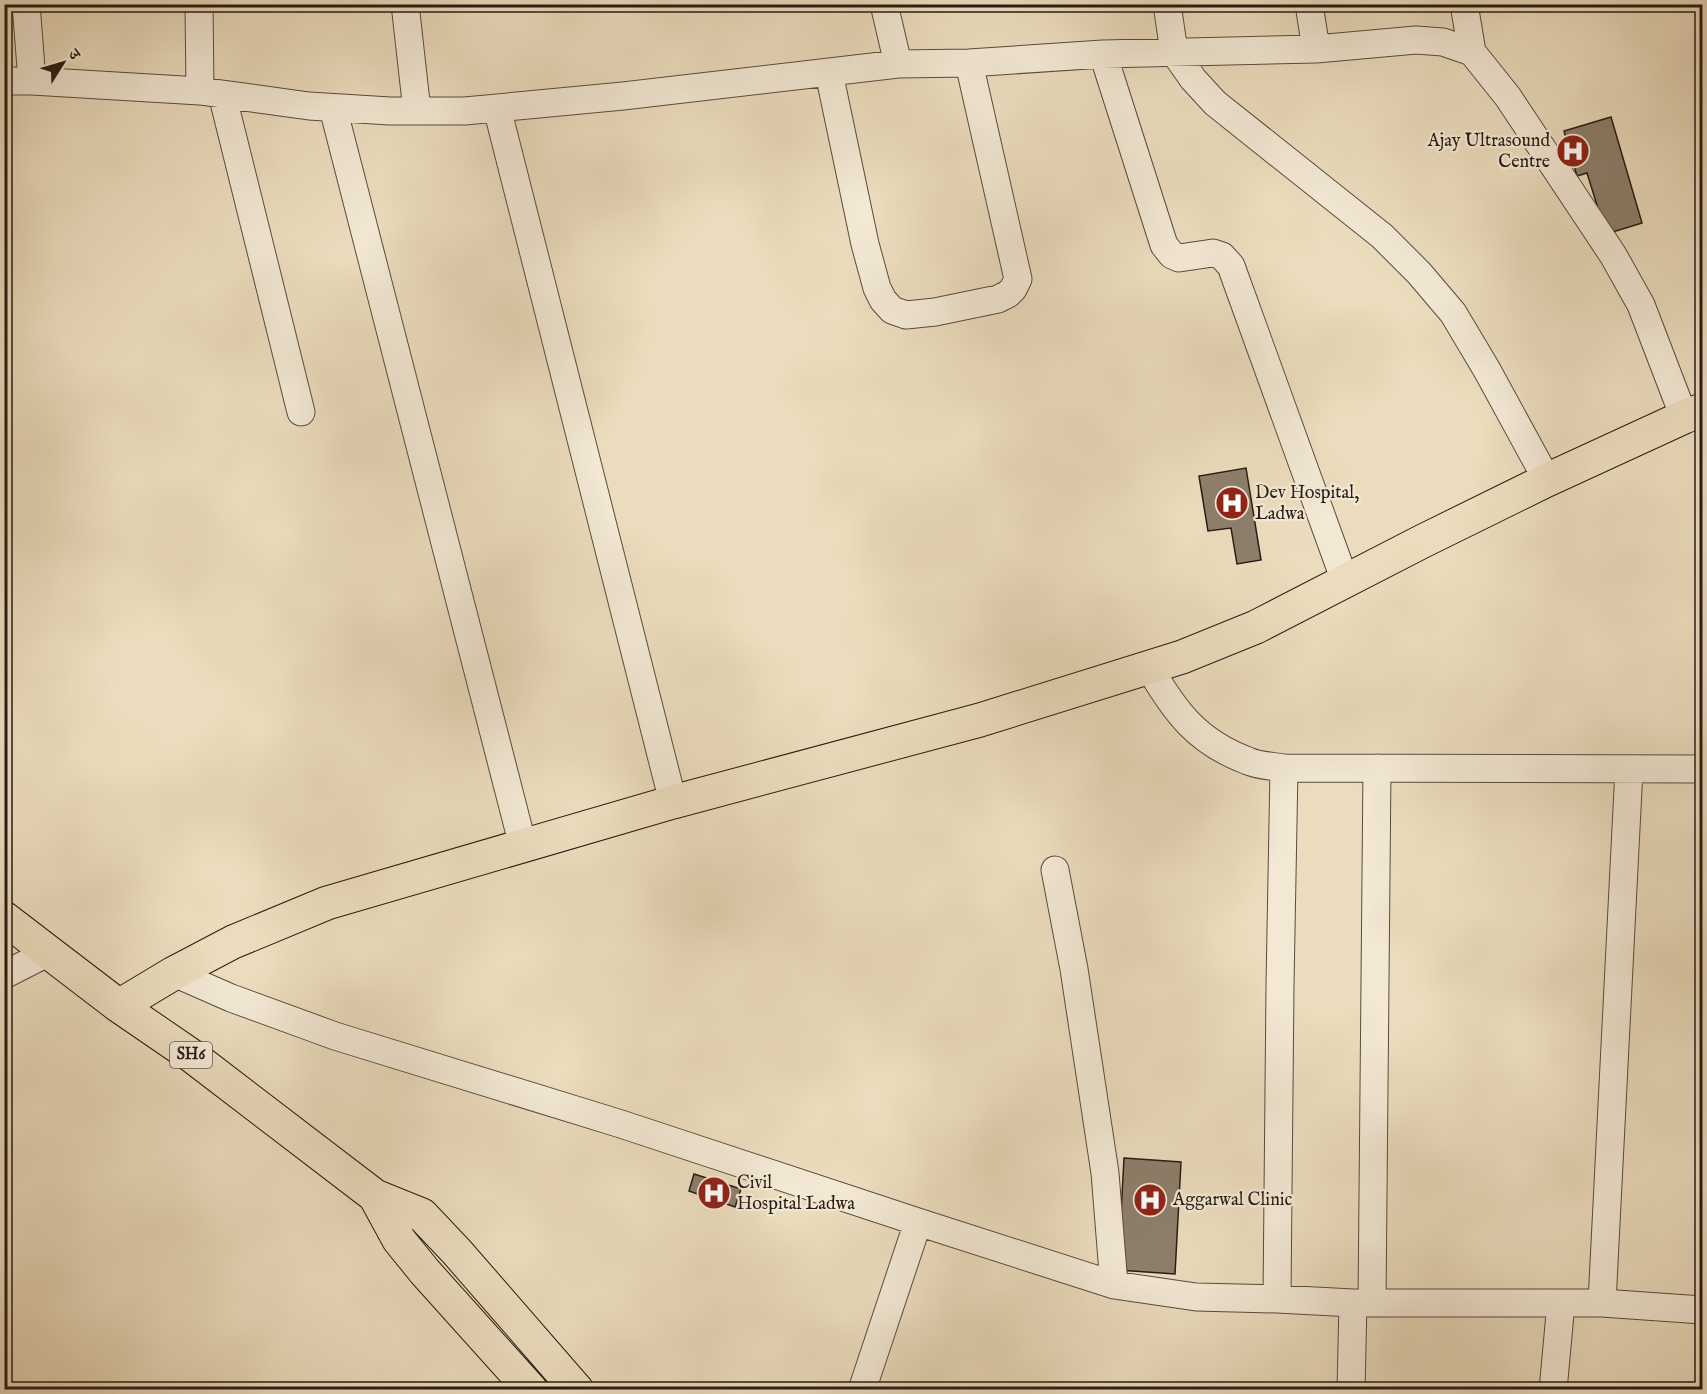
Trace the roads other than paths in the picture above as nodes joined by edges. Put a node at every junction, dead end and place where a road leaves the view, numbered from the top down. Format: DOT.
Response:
graph roads {
  1 [pos="26,4"];
  2 [pos="199,4"];
  3 [pos="405,4"];
  4 [pos="884,4"];
  5 [pos="1167,4"];
  6 [pos="1310,4"];
  7 [pos="1464,4"];
  8 [pos="1316,49"];
  9 [pos="1173,52"];
  10 [pos="1472,52"];
  11 [pos="1103,54"];
  12 [pos="969,63"];
  13 [pos="897,64"];
  14 [pos="829,73"];
  15 [pos="4,81"];
  16 [pos="32,81"];
  17 [pos="211,92"];
  18 [pos="333,108"];
  19 [pos="497,108"];
  20 [pos="417,111"];
  21 [pos="301,412"];
  22 [pos="1693,413"];
  23 [pos="1547,480"];
  24 [pos="1345,581"];
  25 [pos="1149,667"];
  26 [pos="1284,768"];
  27 [pos="1377,768"];
  28 [pos="1629,769"];
  29 [pos="1702,769"];
  30 [pos="673,802"];
  31 [pos="523,846"];
  32 [pos="1055,870"];
  33 [pos="4,918"];
  34 [pos="49,952"];
  35 [pos="174,973"];
  36 [pos="4,975"];
  37 [pos="119,1006"];
  38 [pos="375,1196"];
  39 [pos="918,1222"];
  40 [pos="1114,1285"];
  41 [pos="1278,1299"];
  42 [pos="1362,1303"];
  43 [pos="1561,1303"];
  44 [pos="1602,1303"];
  45 [pos="1702,1310"];
  46 [pos="531,1389"];
  47 [pos="577,1389"];
  48 [pos="862,1389"];
  49 [pos="1351,1389"];
  50 [pos="1553,1389"];
  1 -- 16 [label="street"];
  2 -- 17 [label="street"];
  3 -- 20 [label="street"];
  4 -- 13 [label="street"];
  5 -- 9 [label="street"];
  6 -- 8 [label="street"];
  7 -- 10 [label="street"];
  8 -- 9 [label="street"];
  8 -- 10 [label="street"];
  9 -- 11 [label="street"];
  9 -- 23 [label="street"];
  10 -- 22 [label="street"];
  11 -- 12 [label="street"];
  11 -- 24 [label="street"];
  12 -- 13 [label="street"];
  12 -- 14 [label="street"];
  13 -- 14 [label="street"];
  14 -- 19 [label="street"];
  15 -- 16 [label="street"];
  16 -- 17 [label="street"];
  17 -- 18 [label="street"];
  17 -- 21 [label="street"];
  18 -- 20 [label="street"];
  18 -- 31 [label="street"];
  19 -- 20 [label="street"];
  19 -- 30 [label="street"];
  22 -- 23 [label="main road"];
  23 -- 24 [label="main road"];
  24 -- 25 [label="main road"];
  25 -- 26 [label="street"];
  25 -- 30 [label="main road"];
  26 -- 27 [label="street"];
  26 -- 41 [label="street"];
  27 -- 28 [label="street"];
  27 -- 42 [label="street"];
  28 -- 29 [label="street"];
  28 -- 44 [label="street"];
  30 -- 31 [label="main road"];
  31 -- 35 [label="main road"];
  32 -- 40 [label="street"];
  33 -- 34 [label="main road, SH6"];
  34 -- 36 [label="street"];
  34 -- 37 [label="main road, SH6"];
  35 -- 37 [label="main road"];
  35 -- 39 [label="street"];
  37 -- 38 [label="main road, SH6"];
  38 -- 46 [label="main road, SH6"];
  38 -- 47 [label="main road, SH6"];
  39 -- 40 [label="street"];
  39 -- 48 [label="street"];
  40 -- 41 [label="street"];
  41 -- 42 [label="street"];
  42 -- 43 [label="street"];
  42 -- 49 [label="street"];
  43 -- 44 [label="street"];
  43 -- 50 [label="street"];
  44 -- 45 [label="street"];
}
